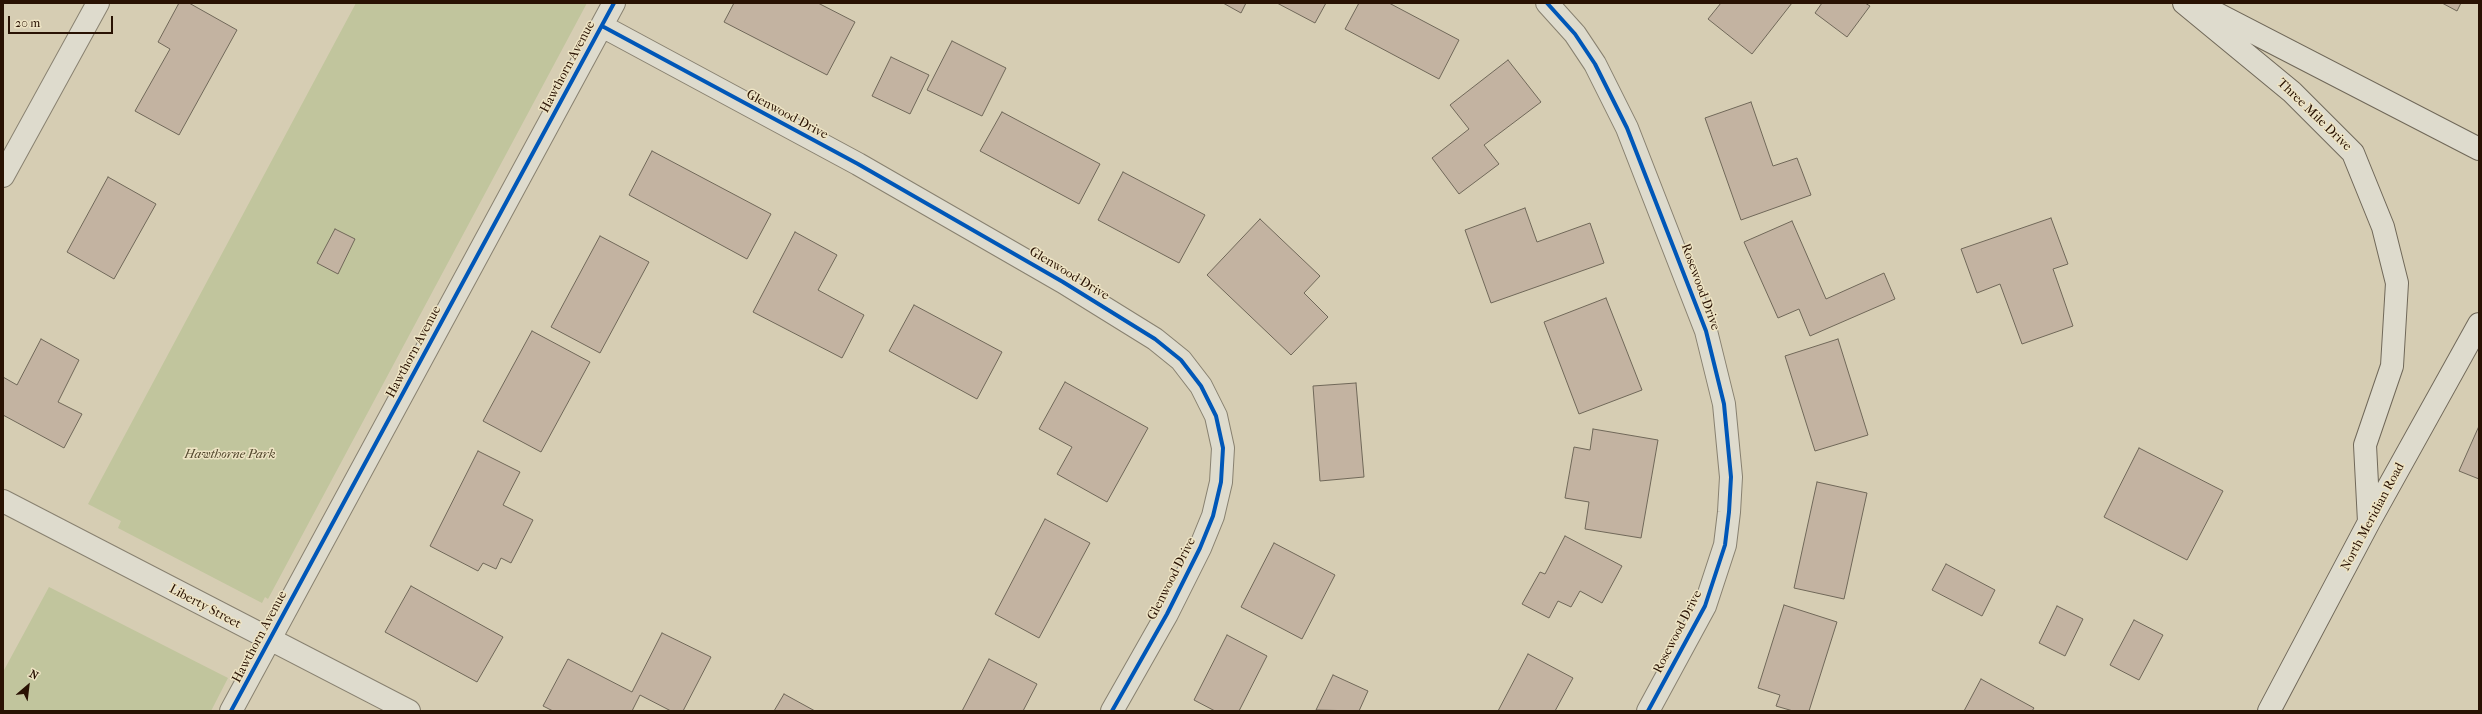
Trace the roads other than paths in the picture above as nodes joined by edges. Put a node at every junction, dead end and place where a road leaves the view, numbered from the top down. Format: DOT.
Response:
graph roads {
  1 [pos="98,3"];
  2 [pos="614,3"];
  3 [pos="1547,3"];
  4 [pos="2184,3"];
  5 [pos="2195,3"];
  6 [pos="602,26"];
  7 [pos="2479,149"];
  8 [pos="3,176"];
  9 [pos="2479,324"];
  10 [pos="3,501"];
  11 [pos="2369,522"];
  12 [pos="269,640"];
  13 [pos="231,711"];
  14 [pos="409,711"];
  15 [pos="1112,711"];
  16 [pos="1648,711"];
  17 [pos="2269,711"];
  1 -- 8 [label="street"];
  2 -- 6 [label="street, Hawthorn Avenue"];
  3 -- 16 [label="street, Rosewood Drive"];
  4 -- 11 [label="street, Three Mile Drive"];
  5 -- 7 [label="street"];
  6 -- 12 [label="street, Hawthorn Avenue"];
  6 -- 15 [label="street, Glenwood Drive"];
  9 -- 11 [label="street, North Meridian Road"];
  10 -- 12 [label="street, Liberty Street"];
  11 -- 17 [label="street, North Meridian Road"];
  12 -- 13 [label="street, Hawthorn Avenue"];
  12 -- 14 [label="street, Liberty Street"];
}
